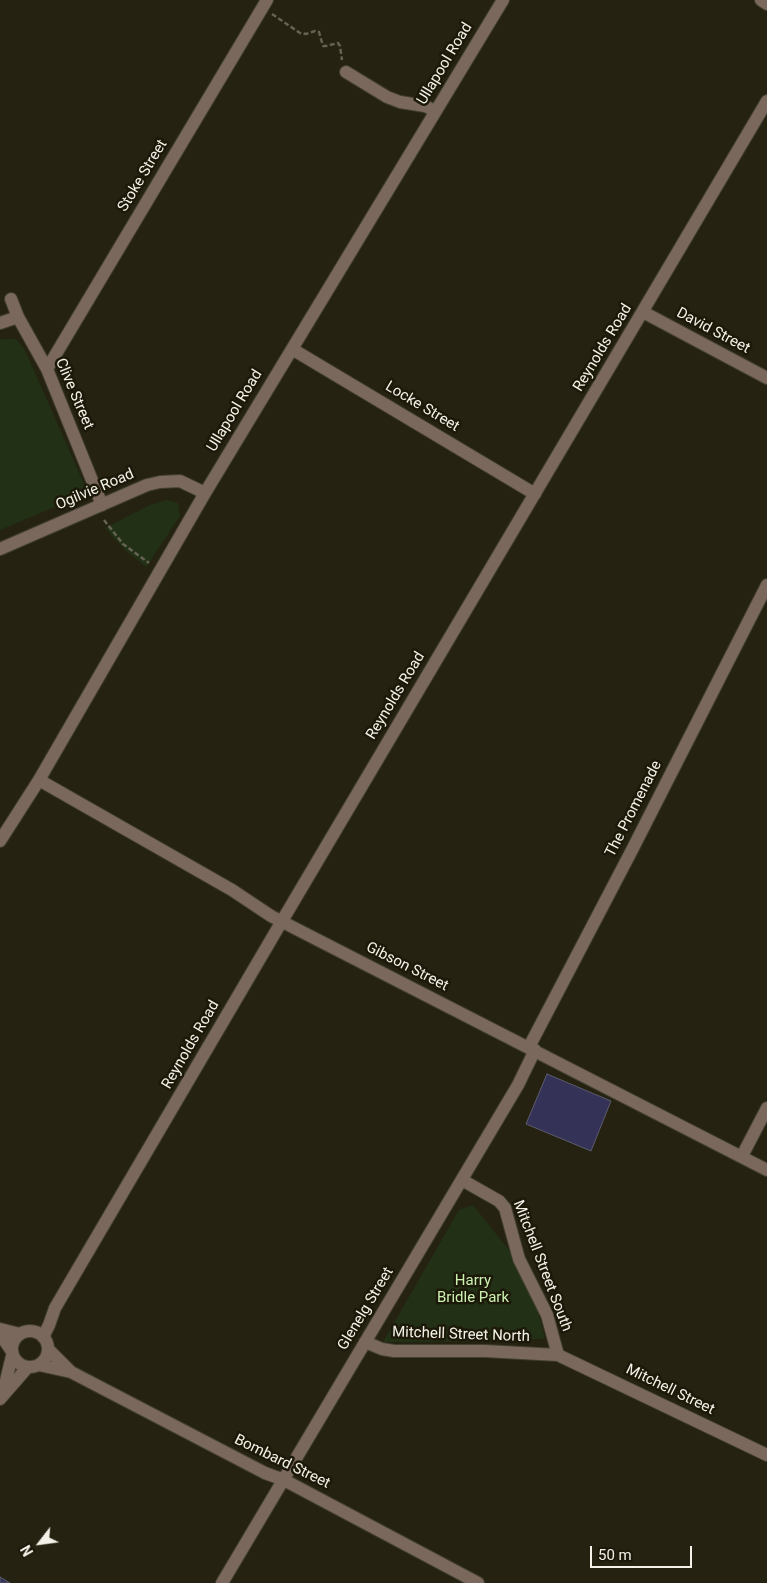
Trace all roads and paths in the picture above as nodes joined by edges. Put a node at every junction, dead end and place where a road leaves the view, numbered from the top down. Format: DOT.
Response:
graph roads {
  1 [pos="267,0"];
  2 [pos="503,0"];
  3 [pos="761,0"];
  4 [pos="767,4"];
  5 [pos="346,72"];
  6 [pos="767,101"];
  7 [pos="435,111"];
  8 [pos="12,299"];
  9 [pos="643,312"];
  10 [pos="18,317"];
  11 [pos="0,324"];
  12 [pos="292,349"];
  13 [pos="47,369"];
  14 [pos="767,378"];
  15 [pos="205,493"];
  16 [pos="535,494"];
  17 [pos="102,505"];
  18 [pos="104,520"];
  19 [pos="0,550"];
  20 [pos="160,571"];
  21 [pos="767,585"];
  22 [pos="39,780"];
  23 [pos="0,841"];
  24 [pos="282,921"];
  25 [pos="532,1049"];
  26 [pos="767,1108"];
  27 [pos="742,1156"];
  28 [pos="767,1170"];
  29 [pos="462,1180"];
  30 [pos="55,1308"];
  31 [pos="0,1329"];
  32 [pos="23,1332"];
  33 [pos="0,1334"];
  34 [pos="365,1342"];
  35 [pos="46,1343"];
  36 [pos="12,1353"];
  37 [pos="558,1355"];
  38 [pos="33,1366"];
  39 [pos="71,1372"];
  40 [pos="1,1398"];
  41 [pos="767,1455"];
  42 [pos="284,1480"];
  43 [pos="222,1583"];
  44 [pos="478,1583"];
  1 -- 13 [label="street, Stoke Street"];
  2 -- 7 [label="street, Ullapool Road"];
  3 -- 4 [label="street"];
  5 -- 7 [label="street"];
  6 -- 9 [label="street, Reynolds Road"];
  7 -- 12 [label="street, Ullapool Road"];
  8 -- 10 [label="street, Clive Street"];
  9 -- 14 [label="street, David Street"];
  9 -- 16 [label="street, Reynolds Road"];
  10 -- 11 [label="street"];
  10 -- 13 [label="street, Clive Street"];
  12 -- 15 [label="street, Ullapool Road"];
  12 -- 16 [label="street, Locke Street"];
  13 -- 17 [label="street, Clive Street"];
  15 -- 17 [label="street, Ogilvie Road"];
  15 -- 20 [label="street, Ullapool Road"];
  16 -- 24 [label="street, Reynolds Road"];
  17 -- 19 [label="street, Ogilvie Road"];
  18 -- 20 [label="path"];
  20 -- 22 [label="street, Ullapool Road"];
  21 -- 25 [label="street, The Promenade"];
  22 -- 23 [label="street, Ullapool Road"];
  22 -- 24 [label="street, Gibson Street"];
  24 -- 25 [label="street, Gibson Street"];
  24 -- 30 [label="street, Reynolds Road"];
  25 -- 27 [label="street, Gibson Street"];
  25 -- 29 [label="street, Glenelg Street"];
  26 -- 27 [label="street"];
  27 -- 28 [label="street, Gibson Street"];
  29 -- 34 [label="street, Glenelg Street"];
  29 -- 37 [label="street, Mitchell Street South"];
  30 -- 32 [label="street, Reynolds Road"];
  30 -- 35 [label="street, Reynolds Road"];
  31 -- 32 [label="street"];
  32 -- 35 [label="street"];
  32 -- 36 [label="street"];
  33 -- 36 [label="street"];
  34 -- 37 [label="street, Mitchell Street North"];
  34 -- 42 [label="street, Glenelg Street"];
  35 -- 38 [label="street"];
  35 -- 39 [label="street, Bombard Street"];
  36 -- 38 [label="street"];
  36 -- 40 [label="street"];
  37 -- 41 [label="street, Mitchell Street"];
  38 -- 39 [label="street, Bombard Street"];
  38 -- 40 [label="street"];
  39 -- 42 [label="street, Bombard Street"];
  42 -- 43 [label="street, Glenelg Street"];
  42 -- 44 [label="street, Bombard Street"];
}
